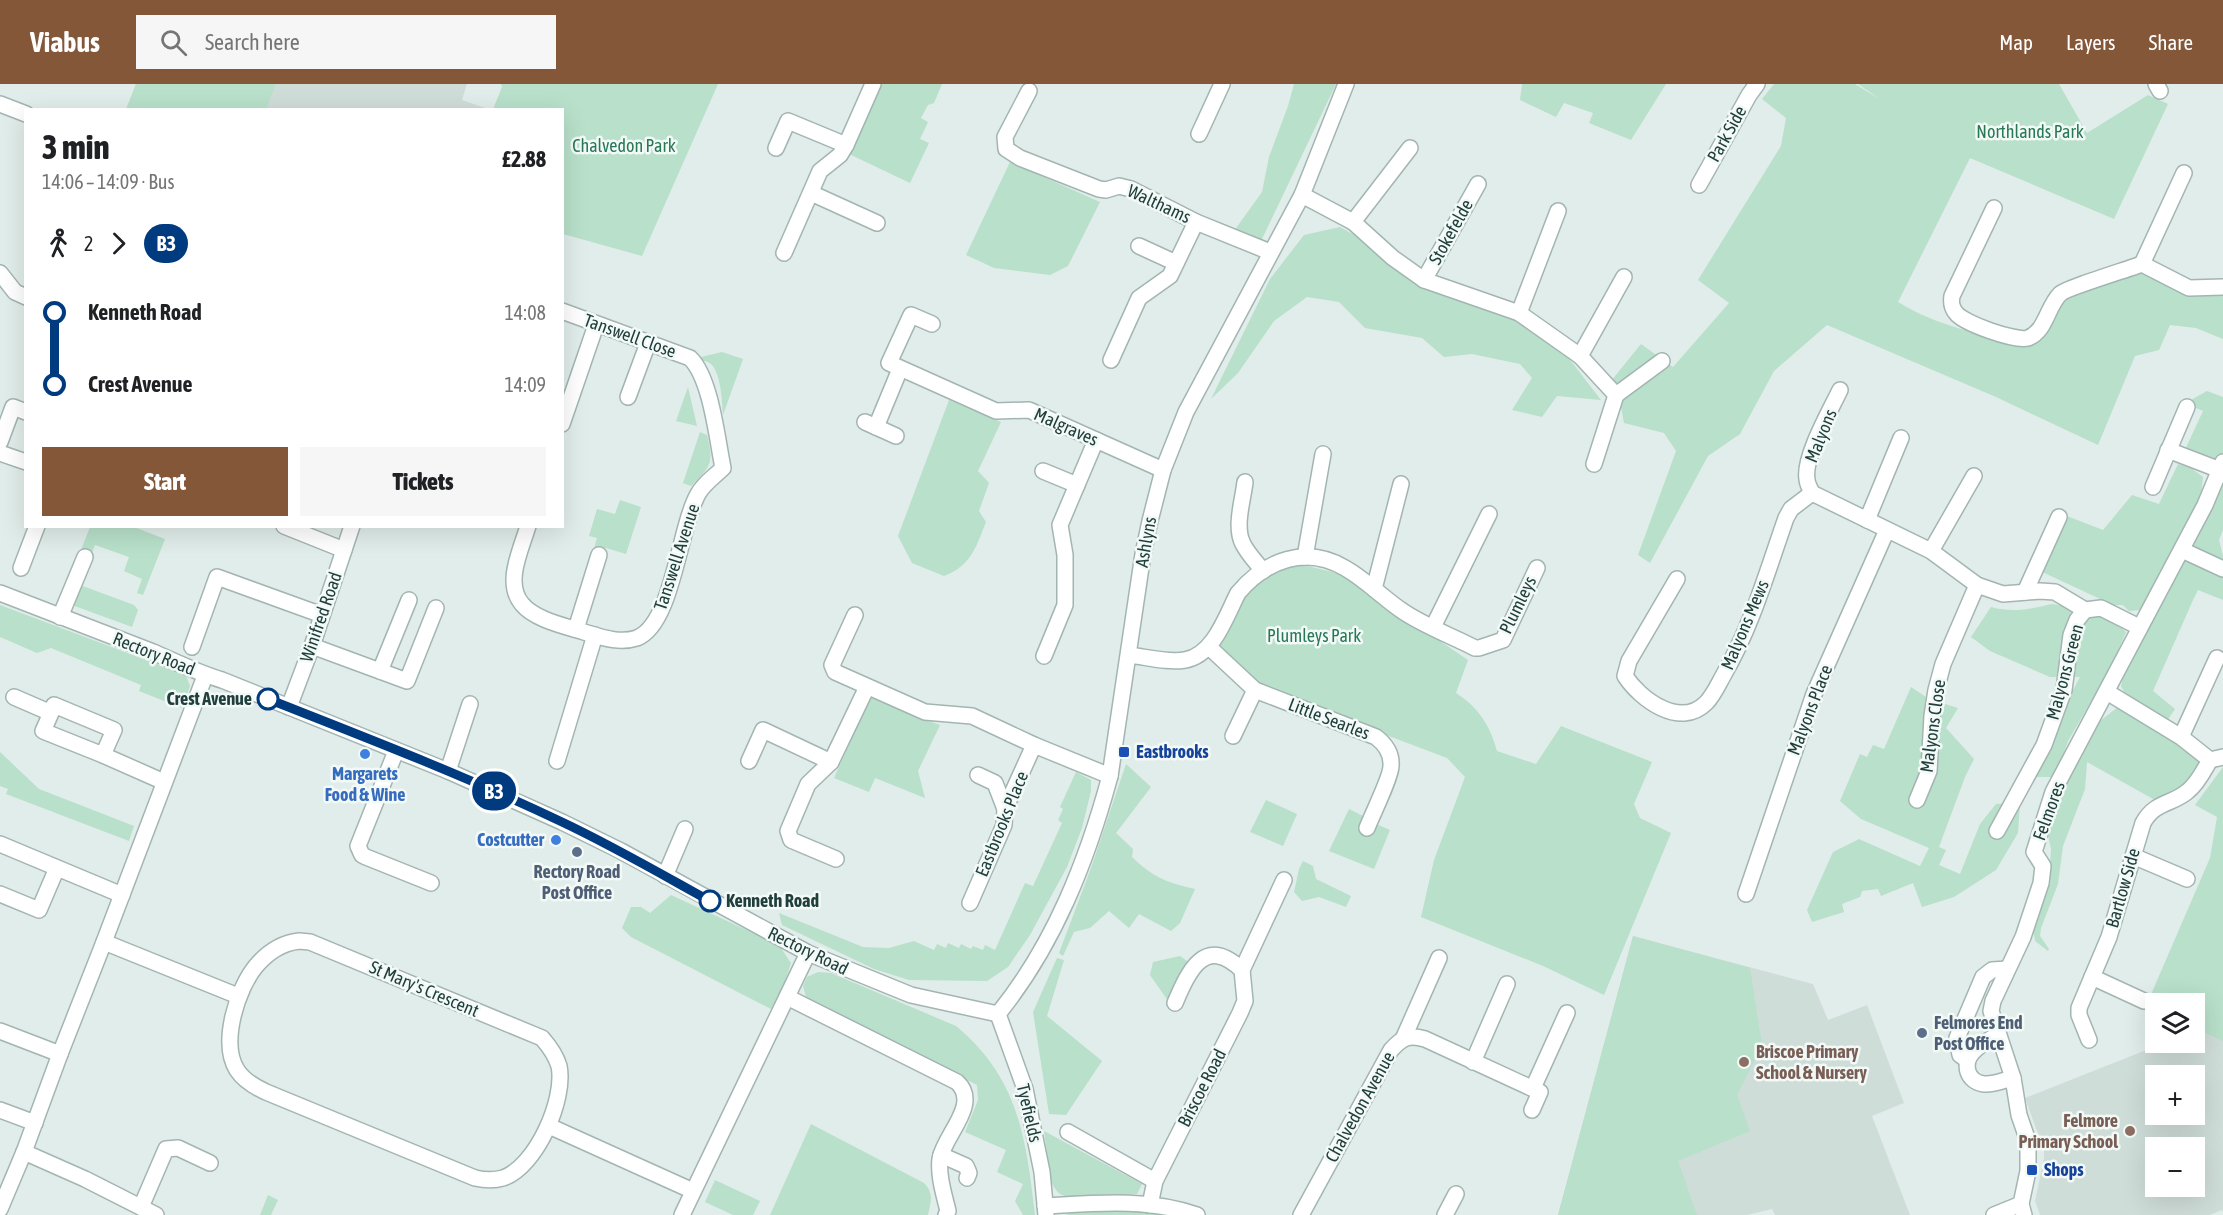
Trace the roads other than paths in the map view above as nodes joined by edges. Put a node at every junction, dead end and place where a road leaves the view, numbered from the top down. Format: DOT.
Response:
graph roads {
  1 [pos="873,84"];
  2 [pos="1222,84"];
  3 [pos="1346,84"];
  4 [pos="1757,84"];
  5 [pos="1029,91"];
  6 [pos="0,104"];
  7 [pos="24,113"];
  8 [pos="1199,134"];
  9 [pos="846,145"];
  10 [pos="776,148"];
  11 [pos="1410,148"];
  12 [pos="2184,173"];
  13 [pos="1478,184"];
  14 [pos="1699,185"];
  15 [pos="811,194"];
  16 [pos="1302,195"];
  17 [pos="1994,208"];
  18 [pos="1558,211"];
  19 [pos="1196,222"];
  20 [pos="1353,222"];
  21 [pos="877,223"];
  22 [pos="1139,246"];
  23 [pos="1270,252"];
  24 [pos="784,253"];
  25 [pos="1176,263"];
  26 [pos="2142,264"];
  27 [pos="1624,277"];
  28 [pos="2,280"];
  29 [pos="1424,280"];
  30 [pos="2222,285"];
  31 [pos="24,296"];
  32 [pos="564,312"];
  33 [pos="1519,313"];
  34 [pos="932,324"];
  35 [pos="596,325"];
  36 [pos="648,343"];
  37 [pos="1580,356"];
  38 [pos="1111,360"];
  39 [pos="1662,361"];
  40 [pos="900,369"];
  41 [pos="1840,390"];
  42 [pos="1616,395"];
  43 [pos="628,398"];
  44 [pos="2187,407"];
  45 [pos="24,411"];
  46 [pos="564,418"];
  47 [pos="896,436"];
  48 [pos="1901,438"];
  49 [pos="1096,440"];
  50 [pos="0,442"];
  51 [pos="2168,450"];
  52 [pos="0,453"];
  53 [pos="1323,454"];
  54 [pos="24,462"];
  55 [pos="1594,464"];
  56 [pos="2221,466"];
  57 [pos="723,468"];
  58 [pos="1163,470"];
  59 [pos="1043,471"];
  60 [pos="1974,476"];
  61 [pos="1245,482"];
  62 [pos="1077,484"];
  63 [pos="1401,484"];
  64 [pos="2153,488"];
  65 [pos="1812,492"];
  66 [pos="1489,514"];
  67 [pos="2059,517"];
  68 [pos="1867,520"];
  69 [pos="36,528"];
  70 [pos="289,528"];
  71 [pos="351,528"];
  72 [pos="527,528"];
  73 [pos="1887,530"];
  74 [pos="344,550"];
  75 [pos="2182,550"];
  76 [pos="1931,551"];
  77 [pos="599,555"];
  78 [pos="85,557"];
  79 [pos="1305,557"];
  80 [pos="21,568"];
  81 [pos="1537,568"];
  82 [pos="2223,569"];
  83 [pos="1263,571"];
  84 [pos="1677,579"];
  85 [pos="1977,585"];
  86 [pos="1374,589"];
  87 [pos="2025,592"];
  88 [pos="0,593"];
  89 [pos="409,600"];
  90 [pos="436,608"];
  91 [pos="2085,610"];
  92 [pos="322,615"];
  93 [pos="855,615"];
  94 [pos="60,617"];
  95 [pos="1433,627"];
  96 [pos="2139,627"];
  97 [pos="576,629"];
  98 [pos="595,635"];
  99 [pos="192,646"];
  100 [pos="312,646"];
  101 [pos="1209,647"];
  102 [pos="1129,655"];
  103 [pos="1044,656"];
  104 [pos="2217,658"];
  105 [pos="380,671"];
  106 [pos="205,676"];
  107 [pos="867,687"];
  108 [pos="1255,690"];
  109 [pos="2107,692"];
  110 [pos="14,697"];
  111 [pos="470,704"];
  112 [pos="289,707"];
  113 [pos="51,713"];
  114 [pos="1233,736"];
  115 [pos="2181,737"];
  116 [pos="1034,745"];
  117 [pos="396,751"];
  118 [pos="104,755"];
  119 [pos="2217,759"];
  120 [pos="557,761"];
  121 [pos="749,761"];
  122 [pos="831,762"];
  123 [pos="448,771"];
  124 [pos="978,775"];
  125 [pos="1110,776"];
  126 [pos="164,782"];
  127 [pos="1917,800"];
  128 [pos="1005,809"];
  129 [pos="1367,828"];
  130 [pos="685,829"];
  131 [pos="1997,831"];
  132 [pos="0,844"];
  133 [pos="2133,856"];
  134 [pos="836,859"];
  135 [pos="57,868"];
  136 [pos="665,876"];
  137 [pos="2187,879"];
  138 [pos="1284,880"];
  139 [pos="431,883"];
  140 [pos="0,894"];
  141 [pos="1746,894"];
  142 [pos="122,896"];
  143 [pos="970,903"];
  144 [pos="105,942"];
  145 [pos="808,953"];
  146 [pos="1439,958"];
  147 [pos="2007,969"];
  148 [pos="1242,970"];
  149 [pos="2092,977"];
  150 [pos="1507,984"];
  151 [pos="238,996"];
  152 [pos="787,997"];
  153 [pos="2144,1001"];
  154 [pos="1175,1003"];
  155 [pos="1567,1012"];
  156 [pos="998,1014"];
  157 [pos="0,1031"];
  158 [pos="1997,1035"];
  159 [pos="1404,1037"];
  160 [pos="2089,1041"];
  161 [pos="60,1054"];
  162 [pos="1967,1060"];
  163 [pos="1473,1062"];
  164 [pos="2013,1078"];
  165 [pos="1537,1090"];
  166 [pos="0,1110"];
  167 [pos="1532,1110"];
  168 [pos="35,1123"];
  169 [pos="549,1126"];
  170 [pos="1068,1132"];
  171 [pos="24,1152"];
  172 [pos="941,1155"];
  173 [pos="210,1162"];
  174 [pos="967,1178"];
  175 [pos="1155,1181"];
  176 [pos="693,1191"];
  177 [pos="1456,1194"];
  178 [pos="1150,1205"];
  179 [pos="141,1207"];
  180 [pos="0,1209"];
  181 [pos="1046,1210"];
  182 [pos="2022,1210"];
  183 [pos="950,1214"];
  184 [pos="156,1215"];
  185 [pos="682,1215"];
  186 [pos="1197,1215"];
  187 [pos="1301,1215"];
  188 [pos="1445,1215"];
  189 [pos="1994,1215"];
  1 -- 9 [label="street"];
  2 -- 8 [label="street"];
  3 -- 16 [label="street, Ashlyns"];
  4 -- 14 [label="street, Park Side"];
  5 -- 19 [label="street, Walthams"];
  6 -- 7 [label="street"];
  9 -- 10 [label="street"];
  9 -- 15 [label="street"];
  11 -- 20 [label="street"];
  12 -- 26 [label="street"];
  13 -- 29 [label="street, Stokefelde"];
  15 -- 21 [label="street"];
  15 -- 24 [label="street"];
  16 -- 20 [label="street, Stokefelde"];
  16 -- 23 [label="street, Ashlyns"];
  17 -- 26 [label="street"];
  18 -- 33 [label="street"];
  19 -- 23 [label="street, Walthams"];
  19 -- 25 [label="street"];
  20 -- 29 [label="street, Stokefelde"];
  22 -- 25 [label="street"];
  23 -- 58 [label="street, Ashlyns"];
  25 -- 38 [label="street"];
  26 -- 30 [label="street"];
  27 -- 37 [label="street"];
  28 -- 31 [label="street"];
  29 -- 33 [label="street, Stokefelde"];
  32 -- 35 [label="street, Tanswell Close"];
  33 -- 37 [label="street, Stokefelde"];
  34 -- 40 [label="street"];
  35 -- 36 [label="street, Tanswell Close"];
  35 -- 46 [label="street"];
  36 -- 43 [label="street"];
  36 -- 57 [label="street, Tanswell Close"];
  37 -- 42 [label="street, Stokefelde"];
  39 -- 42 [label="street"];
  40 -- 47 [label="street"];
  40 -- 49 [label="street, Malgraves"];
  41 -- 65 [label="street, Malyons"];
  42 -- 55 [label="street"];
  44 -- 51 [label="street"];
  45 -- 50 [label="street"];
  48 -- 68 [label="street"];
  49 -- 58 [label="street, Malgraves"];
  49 -- 62 [label="street"];
  51 -- 56 [label="street"];
  51 -- 64 [label="street"];
  52 -- 54 [label="street"];
  53 -- 79 [label="street"];
  56 -- 75 [label="street, Felmores"];
  57 -- 98 [label="street, Tanswell Avenue"];
  58 -- 102 [label="street, Ashlyns"];
  59 -- 62 [label="street"];
  60 -- 76 [label="street"];
  61 -- 83 [label="street"];
  62 -- 103 [label="street"];
  63 -- 86 [label="street"];
  65 -- 68 [label="street"];
  65 -- 84 [label="street, Malyons Mews"];
  66 -- 95 [label="street"];
  67 -- 87 [label="street"];
  68 -- 73 [label="street"];
  69 -- 80 [label="street"];
  70 -- 74 [label="street"];
  71 -- 74 [label="street, Winifred Road"];
  72 -- 97 [label="street, Tanswell Avenue"];
  73 -- 76 [label="street"];
  73 -- 141 [label="street, Malyons Place"];
  74 -- 92 [label="street, Winifred Road"];
  75 -- 82 [label="street"];
  75 -- 96 [label="street, Felmores"];
  76 -- 85 [label="street"];
  77 -- 97 [label="street"];
  78 -- 94 [label="street"];
  79 -- 83 [label="street, Plumleys"];
  79 -- 86 [label="street, Plumleys"];
  81 -- 95 [label="street, Plumleys"];
  83 -- 101 [label="street, Plumleys"];
  85 -- 87 [label="street"];
  85 -- 127 [label="street, Malyons Close"];
  86 -- 95 [label="street, Plumleys"];
  87 -- 91 [label="street"];
  88 -- 94 [label="street, Rectory Road"];
  89 -- 105 [label="street"];
  90 -- 105 [label="street"];
  91 -- 96 [label="street"];
  91 -- 131 [label="street, Malyons Green"];
  92 -- 99 [label="street"];
  92 -- 100 [label="street, Winifred Road"];
  93 -- 107 [label="street"];
  94 -- 106 [label="street, Rectory Road"];
  96 -- 109 [label="street, Felmores"];
  97 -- 98 [label="street, Tanswell Avenue"];
  98 -- 120 [label="street"];
  100 -- 105 [label="street"];
  100 -- 112 [label="street, Winifred Road"];
  101 -- 102 [label="street"];
  101 -- 108 [label="street, Little Searles"];
  102 -- 125 [label="street, Ashlyns"];
  104 -- 115 [label="street"];
  106 -- 112 [label="street, Rectory Road"];
  106 -- 126 [label="street"];
  107 -- 116 [label="street"];
  107 -- 122 [label="street"];
  108 -- 114 [label="street"];
  108 -- 129 [label="street, Little Searles"];
  109 -- 115 [label="street"];
  109 -- 147 [label="street, Felmores"];
  110 -- 113 [label="street"];
  111 -- 123 [label="street"];
  112 -- 117 [label="street, Rectory Road"];
  113 -- 118 [label="street"];
  113 -- 118 [label="street"];
  115 -- 119 [label="street"];
  116 -- 125 [label="street"];
  116 -- 128 [label="street, Eastbrooks Place"];
  117 -- 123 [label="street, Rectory Road"];
  117 -- 139 [label="street"];
  118 -- 126 [label="street"];
  119 -- 133 [label="street, Bartlow Side"];
  121 -- 122 [label="street"];
  122 -- 134 [label="street"];
  123 -- 136 [label="street, Rectory Road"];
  124 -- 128 [label="street"];
  125 -- 156 [label="street, Ashlyns"];
  126 -- 142 [label="street"];
  128 -- 143 [label="street, Eastbrooks Place"];
  130 -- 136 [label="street"];
  132 -- 135 [label="street"];
  133 -- 137 [label="street"];
  133 -- 149 [label="street, Bartlow Side"];
  135 -- 140 [label="street"];
  135 -- 142 [label="street"];
  136 -- 145 [label="street, Rectory Road"];
  138 -- 148 [label="street"];
  142 -- 144 [label="street"];
  144 -- 151 [label="street"];
  144 -- 161 [label="street"];
  145 -- 152 [label="street"];
  145 -- 156 [label="street, Rectory Road"];
  146 -- 159 [label="street"];
  147 -- 158 [label="street, Felmores"];
  147 -- 162 [label="street"];
  148 -- 154 [label="street"];
  148 -- 175 [label="street, Briscoe Road"];
  149 -- 153 [label="street"];
  149 -- 160 [label="street, Bartlow Side"];
  150 -- 163 [label="street"];
  151 -- 169 [label="street, St Mary's Crescent"];
  151 -- 169 [label="street, St Mary's Crescent"];
  152 -- 172 [label="street"];
  152 -- 176 [label="street"];
  155 -- 165 [label="street"];
  156 -- 181 [label="street, Tyefields"];
  157 -- 161 [label="street"];
  158 -- 162 [label="street"];
  158 -- 164 [label="street, Felmores"];
  159 -- 163 [label="street, Chalvedon Avenue"];
  159 -- 187 [label="street, Chalvedon Avenue"];
  161 -- 168 [label="street"];
  162 -- 164 [label="street"];
  163 -- 165 [label="street, Chalvedon Avenue"];
  164 -- 182 [label="street, Felmores"];
  165 -- 167 [label="street"];
  166 -- 168 [label="street"];
  168 -- 171 [label="street"];
  169 -- 176 [label="street"];
  170 -- 175 [label="street"];
  171 -- 179 [label="street"];
  171 -- 180 [label="street"];
  172 -- 174 [label="street"];
  172 -- 183 [label="street"];
  173 -- 179 [label="street"];
  175 -- 178 [label="street, Briscoe Road"];
  176 -- 185 [label="street"];
  177 -- 188 [label="street"];
  178 -- 181 [label="street"];
  178 -- 186 [label="street"];
  179 -- 184 [label="street"];
  182 -- 189 [label="street"];
}
